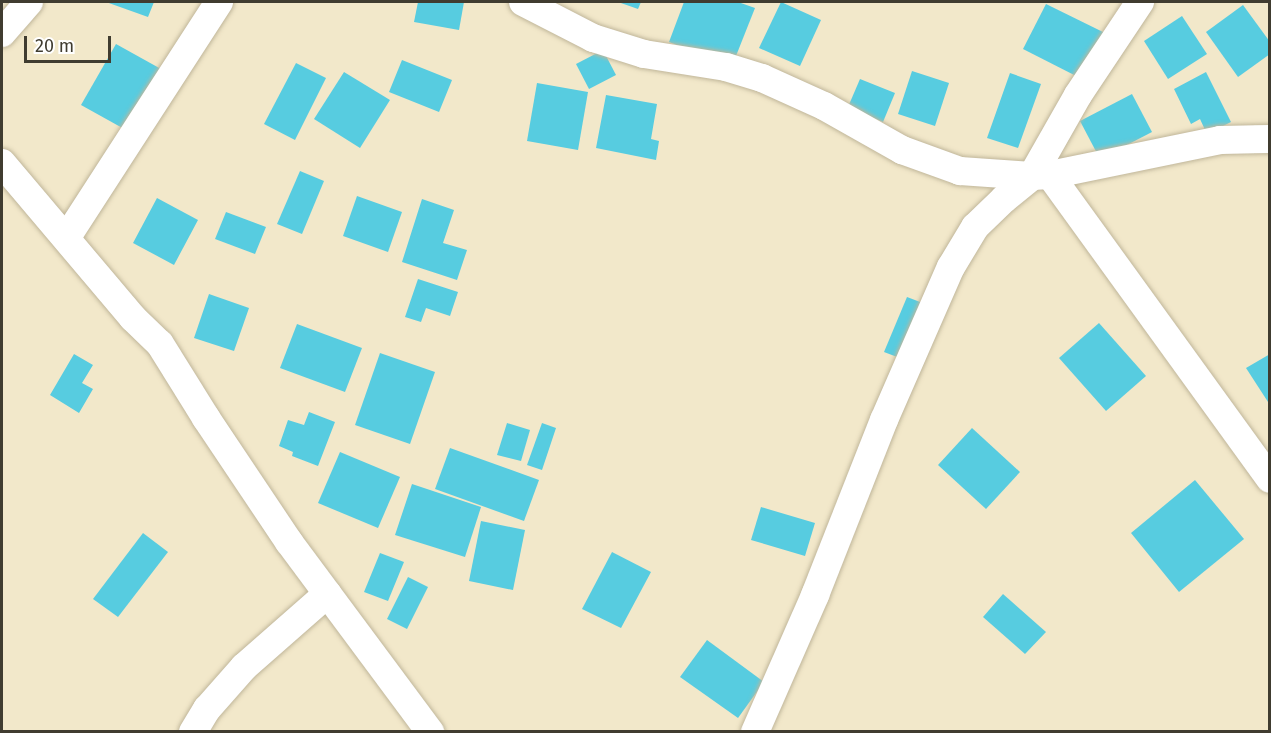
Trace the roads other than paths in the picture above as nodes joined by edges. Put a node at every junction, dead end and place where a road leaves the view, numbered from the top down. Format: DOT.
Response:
graph roads {
  1 [pos="29,2"];
  2 [pos="219,2"];
  3 [pos="523,2"];
  4 [pos="1140,2"];
  5 [pos="2,33"];
  6 [pos="1269,139"];
  7 [pos="2,163"];
  8 [pos="1041,176"];
  9 [pos="68,237"];
  10 [pos="1269,479"];
  11 [pos="327,594"];
  12 [pos="193,732"];
  13 [pos="430,732"];
  14 [pos="755,732"];
  1 -- 5 [label="street"];
  2 -- 9 [label="street"];
  3 -- 8 [label="street"];
  4 -- 8 [label="street"];
  6 -- 8 [label="street"];
  7 -- 9 [label="street"];
  8 -- 10 [label="street"];
  8 -- 14 [label="street"];
  9 -- 11 [label="street"];
  11 -- 12 [label="street"];
  11 -- 13 [label="street"];
}
